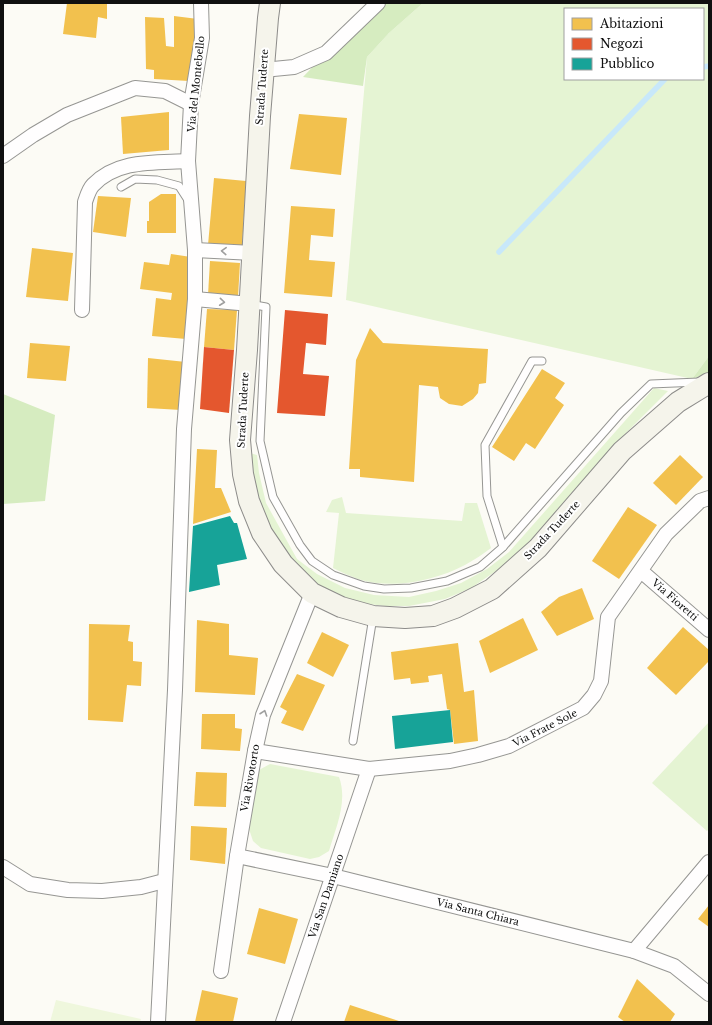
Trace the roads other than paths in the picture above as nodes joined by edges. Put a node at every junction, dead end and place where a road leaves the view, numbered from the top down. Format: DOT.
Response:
graph roads {
  1 [pos="201,3"];
  2 [pos="270,3"];
  3 [pos="378,3"];
  4 [pos="263,70"];
  5 [pos="191,104"];
  6 [pos="3,156"];
  7 [pos="188,161"];
  8 [pos="121,187"];
  9 [pos="191,206"];
  10 [pos="194,250"];
  11 [pos="253,253"];
  12 [pos="195,299"];
  13 [pos="250,304"];
  14 [pos="82,310"];
  15 [pos="542,361"];
  16 [pos="709,382"];
  17 [pos="250,441"];
  18 [pos="709,498"];
  19 [pos="503,547"];
  20 [pos="641,571"];
  21 [pos="312,593"];
  22 [pos="373,616"];
  23 [pos="709,630"];
  24 [pos="353,741"];
  25 [pos="254,751"];
  26 [pos="369,769"];
  27 [pos="237,856"];
  28 [pos="709,862"];
  29 [pos="3,867"];
  30 [pos="333,876"];
  31 [pos="164,880"];
  32 [pos="634,951"];
  33 [pos="221,971"];
  34 [pos="709,994"];
  35 [pos="158,1022"];
  36 [pos="284,1022"];
  1 -- 5 [label="street, Via del Montebello"];
  2 -- 4 [label="main road, Strada Tuderte"];
  3 -- 4 [label="street"];
  4 -- 11 [label="main road, Strada Tuderte"];
  5 -- 6 [label="street"];
  5 -- 7 [label="street, Via del Montebello"];
  7 -- 9 [label="street, Via del Montebello"];
  7 -- 14 [label="street"];
  8 -- 9 [label="lane"];
  9 -- 10 [label="street, Via del Montebello"];
  11 -- 10 [label="street, one-way"];
  10 -- 12 [label="street, Via del Montebello"];
  11 -- 13 [label="main road, Strada Tuderte"];
  12 -- 13 [label="street, one-way"];
  12 -- 31 [label="street, Via del Montebello"];
  13 -- 17 [label="main road, Strada Tuderte"];
  15 -- 19 [label="lane"];
  16 -- 19 [label="lane"];
  16 -- 22 [label="main road, Strada Tuderte"];
  17 -- 19 [label="lane"];
  17 -- 21 [label="main road, Strada Tuderte"];
  18 -- 20 [label="street, Via Frate Sole"];
  20 -- 23 [label="street, Via Fioretti"];
  20 -- 26 [label="street, Via Frate Sole"];
  21 -- 22 [label="main road, Strada Tuderte"];
  25 -- 21 [label="street, Via Rivotorto, one-way"];
  22 -- 24 [label="lane"];
  25 -- 26 [label="street, Via Frate Sole"];
  25 -- 27 [label="street, Via Rivotorto"];
  26 -- 30 [label="street, Via San Damiano"];
  27 -- 30 [label="street, Via Santa Chiara"];
  27 -- 33 [label="street, Via Rivotorto"];
  28 -- 32 [label="street"];
  29 -- 31 [label="street"];
  30 -- 32 [label="street, Via Santa Chiara"];
  30 -- 36 [label="street, Via San Damiano"];
  31 -- 35 [label="street, Via del Montebello"];
  32 -- 34 [label="street, Via Santa Chiara"];
}
